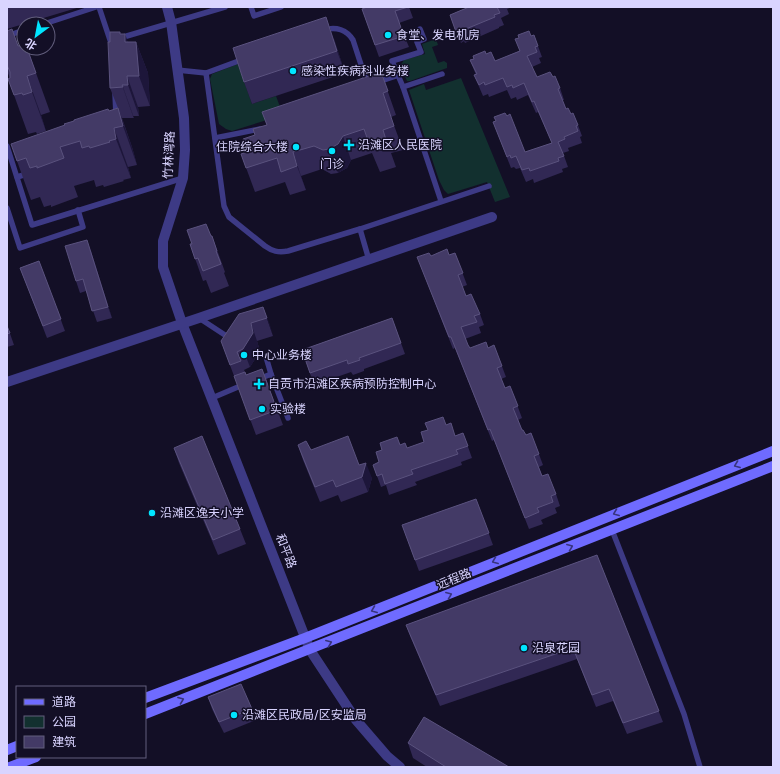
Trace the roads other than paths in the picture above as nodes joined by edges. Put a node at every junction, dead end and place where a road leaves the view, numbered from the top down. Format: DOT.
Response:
graph roads {
  1 [pos="98,7"];
  2 [pos="167,7"];
  3 [pos="225,7"];
  4 [pos="251,7"];
  5 [pos="280,7"];
  6 [pos="56,20"];
  7 [pos="171,22"];
  8 [pos="420,29"];
  9 [pos="315,33"];
  10 [pos="111,41"];
  11 [pos="112,48"];
  12 [pos="250,57"];
  13 [pos="177,70"];
  14 [pos="206,73"];
  15 [pos="399,74"];
  16 [pos="442,74"];
  17 [pos="114,86"];
  18 [pos="403,87"];
  19 [pos="116,123"];
  20 [pos="268,126"];
  21 [pos="215,138"];
  22 [pos="7,146"];
  23 [pos="38,170"];
  24 [pos="17,177"];
  25 [pos="183,178"];
  26 [pos="488,186"];
  27 [pos="442,201"];
  28 [pos="7,208"];
  29 [pos="78,210"];
  30 [pos="492,217"];
  31 [pos="360,228"];
  32 [pos="369,260"];
  33 [pos="199,318"];
  34 [pos="182,323"];
  35 [pos="232,339"];
  36 [pos="266,357"];
  37 [pos="271,374"];
  38 [pos="256,380"];
  39 [pos="7,382"];
  40 [pos="249,383"];
  41 [pos="212,398"];
  42 [pos="288,418"];
  43 [pos="773,451"];
  44 [pos="773,466"];
  45 [pos="612,530"];
  46 [pos="305,638"];
  47 [pos="310,650"];
  48 [pos="146,698"];
  49 [pos="146,714"];
  50 [pos="33,758"];
  51 [pos="10,767"];
  52 [pos="400,767"];
  53 [pos="700,767"];
  1 -- 6 [label="lane"];
  1 -- 10 [label="lane"];
  2 -- 7 [label="street, 竹林湾路"];
  3 -- 7 [label="lane"];
  4 -- 5 [label="lane"];
  7 -- 10 [label="lane"];
  7 -- 13 [label="street, 竹林湾路"];
  8 -- 15 [label="lane"];
  9 -- 15 [label="lane"];
  10 -- 11 [label="lane"];
  12 -- 14 [label="lane"];
  13 -- 14 [label="lane"];
  13 -- 25 [label="street, 竹林湾路"];
  14 -- 21 [label="lane"];
  15 -- 18 [label="lane"];
  16 -- 18 [label="lane"];
  17 -- 19 [label="lane"];
  18 -- 27 [label="lane"];
  20 -- 21 [label="lane"];
  21 -- 31 [label="lane"];
  22 -- 24 [label="lane"];
  23 -- 24 [label="lane"];
  24 -- 29 [label="lane"];
  25 -- 29 [label="lane"];
  25 -- 34 [label="street, 竹林湾路"];
  26 -- 27 [label="lane"];
  27 -- 31 [label="lane"];
  28 -- 29 [label="lane"];
  30 -- 32 [label="street"];
  31 -- 32 [label="lane"];
  32 -- 33 [label="street"];
  33 -- 34 [label="street"];
  33 -- 35 [label="lane"];
  34 -- 39 [label="street"];
  34 -- 41 [label="street, 和平路"];
  36 -- 37 [label="lane"];
  37 -- 38 [label="lane"];
  37 -- 42 [label="lane"];
  40 -- 41 [label="lane"];
  41 -- 46 [label="street, 和平路"];
  43 -- 46 [label="main road, 远程路, one-way"];
  44 -- 45 [label="main road, 远程路"];
  47 -- 45 [label="main road, 远程路, one-way"];
  45 -- 53 [label="lane"];
  46 -- 47 [label="street, 和平路"];
  46 -- 48 [label="main road, 远程路"];
  49 -- 47 [label="main road, 远程路, one-way"];
  47 -- 52 [label="street, 和平路"];
  50 -- 51 [label="main road"];
}
